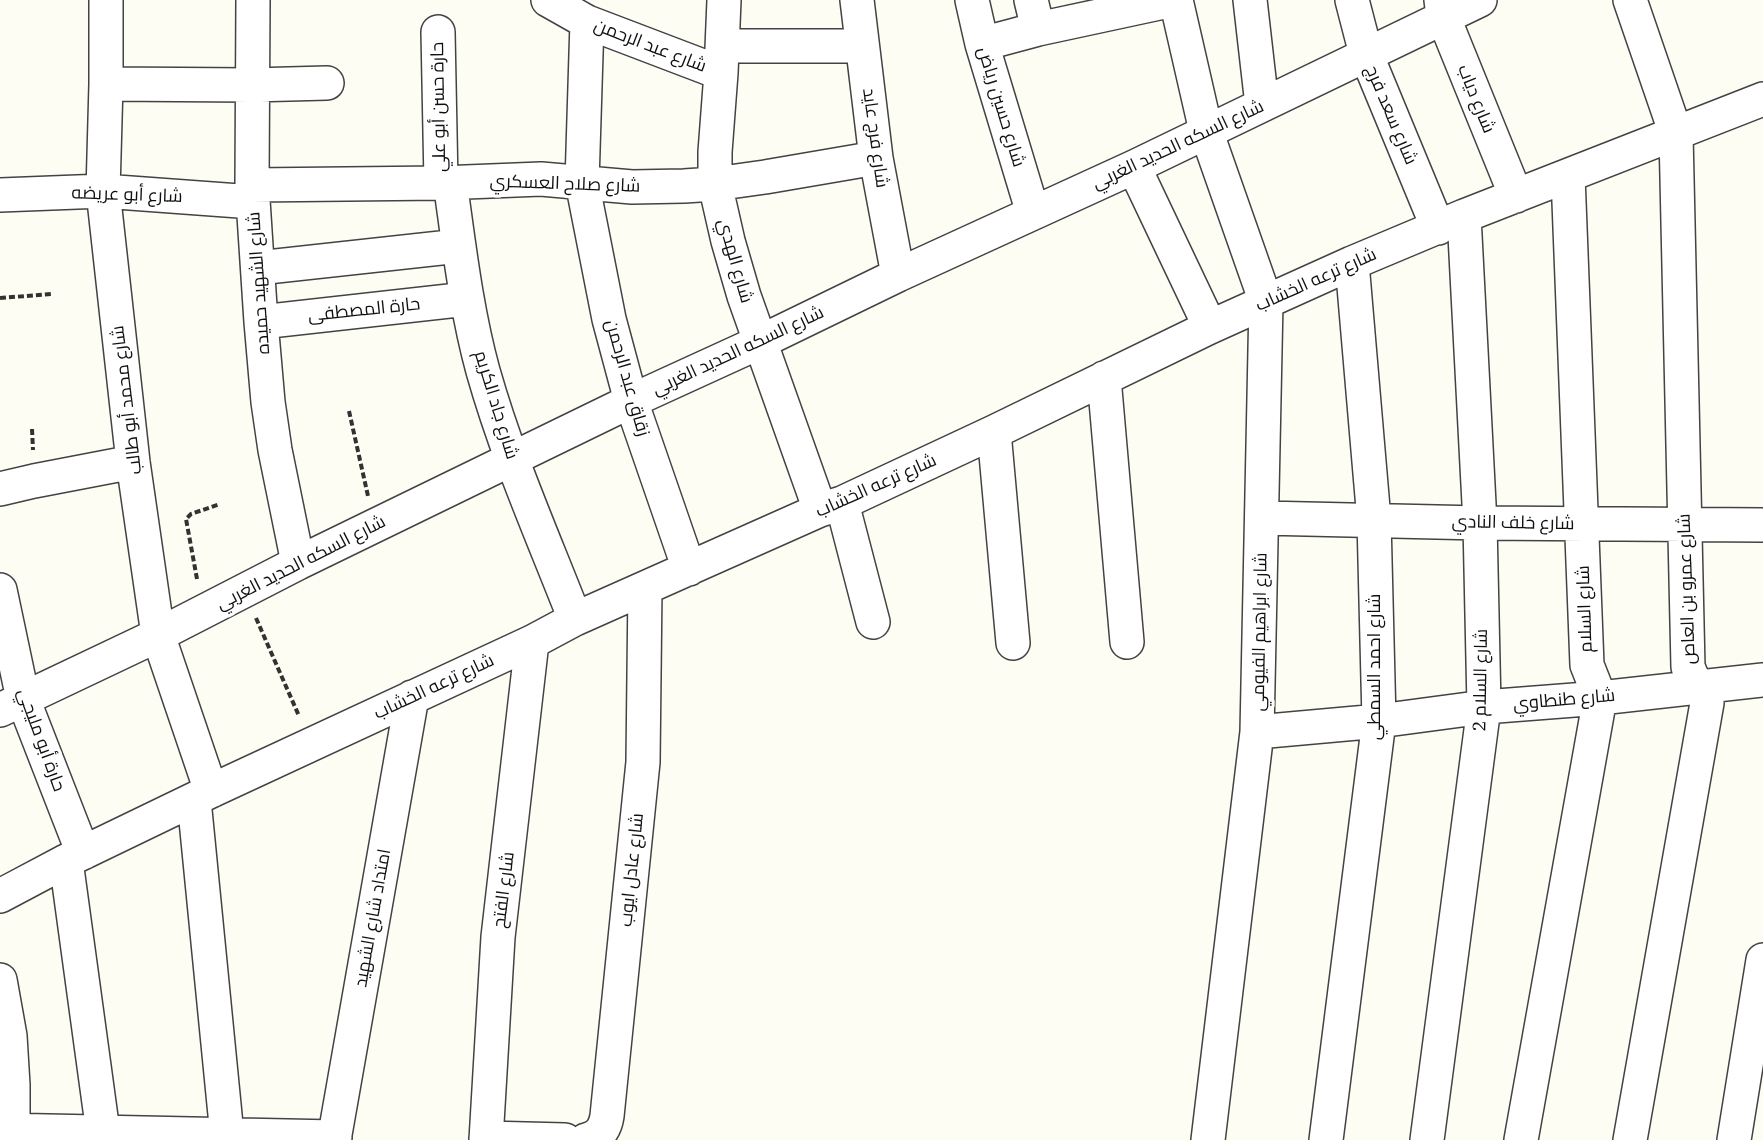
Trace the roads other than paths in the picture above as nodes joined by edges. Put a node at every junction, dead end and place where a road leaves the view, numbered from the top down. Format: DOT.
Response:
graph roads {
  1 [pos="106,0"];
  2 [pos="252,0"];
  3 [pos="548,0"];
  4 [pos="724,0"];
  5 [pos="857,0"];
  6 [pos="972,0"];
  7 [pos="1175,0"];
  8 [pos="1250,0"];
  9 [pos="1352,0"];
  10 [pos="1480,0"];
  11 [pos="1630,0"];
  12 [pos="1442,8"];
  13 [pos="1034,14"];
  14 [pos="587,22"];
  15 [pos="438,32"];
  16 [pos="982,44"];
  17 [pos="862,46"];
  18 [pos="1366,54"];
  19 [pos="722,60"];
  20 [pos="327,83"];
  21 [pos="106,84"];
  22 [pos="251,86"];
  23 [pos="1762,104"];
  24 [pos="1262,105"];
  25 [pos="1206,132"];
  26 [pos="1676,134"];
  27 [pos="876,158"];
  28 [pos="1134,167"];
  29 [pos="1568,176"];
  30 [pos="446,182"];
  31 [pos="582,182"];
  32 [pos="715,184"];
  33 [pos="102,191"];
  34 [pos="253,193"];
  35 [pos="0,195"];
  36 [pos="1516,196"];
  37 [pos="1033,213"];
  38 [pos="1451,222"];
  39 [pos="459,246"];
  40 [pos="1352,263"];
  41 [pos="258,268"];
  42 [pos="898,275"];
  43 [pos="467,299"];
  44 [pos="1266,302"];
  45 [pos="261,322"];
  46 [pos="1210,327"];
  47 [pos="760,342"];
  48 [pos="1104,378"];
  49 [pos="631,401"];
  50 [pos="994,432"];
  51 [pos="512,459"];
  52 [pos="133,462"];
  53 [pos="0,489"];
  54 [pos="831,507"];
  55 [pos="1263,518"];
  56 [pos="1374,520"];
  57 [pos="1480,523"];
  58 [pos="1581,524"];
  59 [pos="1685,524"];
  60 [pos="1763,525"];
  61 [pos="298,563"];
  62 [pos="689,569"];
  63 [pos="645,588"];
  64 [pos="0,590"];
  65 [pos="575,619"];
  66 [pos="873,622"];
  67 [pos="158,635"];
  68 [pos="532,642"];
  69 [pos="1127,642"];
  70 [pos="1013,643"];
  71 [pos="1763,680"];
  72 [pos="1702,687"];
  73 [pos="412,697"];
  74 [pos="1600,698"];
  75 [pos="11,705"];
  76 [pos="1484,706"];
  77 [pos="1379,721"];
  78 [pos="1257,732"];
  79 [pos="202,796"];
  80 [pos="75,857"];
  81 [pos="2,889"];
  82 [pos="1763,960"];
  83 [pos="0,980"];
  84 [pos="7,1130"];
  85 [pos="103,1132"];
  86 [pos="227,1135"];
  87 [pos="335,1138"];
  88 [pos="486,1139"];
  89 [pos="566,1140"];
  90 [pos="586,1140"];
  91 [pos="1208,1140"];
  92 [pos="1326,1140"];
  93 [pos="1427,1140"];
  94 [pos="1521,1140"];
  95 [pos="1630,1140"];
  96 [pos="1734,1140"];
  1 -- 21 [label="street, شارع محمد أبو طالب"];
  2 -- 22 [label="street, شارع الشهيد حميده"];
  3 -- 14 [label="street, شارع عبد الرحمن"];
  4 -- 19 [label="street, شارع الهدي"];
  5 -- 17 [label="street, شارع فرج عايد"];
  6 -- 16 [label="street, شارع حسين رياض"];
  7 -- 13 [label="street"];
  7 -- 25 [label="street, شارع ابراهيم الفيومي"];
  8 -- 24 [label="street"];
  9 -- 18 [label="street, شارع سعد فرج"];
  10 -- 12 [label="street, شارع السكه الحديد الغربي"];
  11 -- 26 [label="street, شارع عمرو بن العاص"];
  12 -- 18 [label="street, شارع السكه الحديد الغربي"];
  12 -- 36 [label="street, شارع دياب"];
  13 -- 16 [label="street"];
  14 -- 19 [label="street, شارع عبد الرحمن"];
  14 -- 31 [label="street, زقاق عبد الرحمن"];
  15 -- 30 [label="street, حارة حسن أبو علي"];
  16 -- 37 [label="street, شارع حسين رياض"];
  17 -- 19 [label="street"];
  17 -- 27 [label="street, شارع فرج عايد"];
  18 -- 24 [label="street, شارع السكه الحديد الغربي"];
  18 -- 38 [label="street, شارع سعد فرج"];
  19 -- 32 [label="street, شارع الهدي"];
  20 -- 22 [label="street"];
  21 -- 22 [label="street"];
  21 -- 33 [label="street, شارع محمد أبو طالب"];
  22 -- 34 [label="street, شارع الشهيد حميده"];
  23 -- 26 [label="street, شارع ترعه الخشاب"];
  24 -- 25 [label="street, شارع السكه الحديد الغربي"];
  25 -- 28 [label="street, شارع السكه الحديد الغربي"];
  25 -- 44 [label="street, شارع ابراهيم الفيومي"];
  26 -- 29 [label="street, شارع ترعه الخشاب"];
  26 -- 59 [label="street, شارع عمرو بن العاص"];
  27 -- 32 [label="street, شارع صلاح العسكري"];
  27 -- 42 [label="street, شارع فرج عايد"];
  28 -- 37 [label="street, شارع السكه الحديد الغربي"];
  28 -- 46 [label="street"];
  29 -- 36 [label="street, شارع ترعه الخشاب"];
  29 -- 58 [label="street, شارع السلام"];
  30 -- 31 [label="street, شارع صلاح العسكري"];
  30 -- 34 [label="street, شارع صلاح العسكري"];
  30 -- 39 [label="street, شارع جاد الكريم"];
  31 -- 32 [label="street, شارع صلاح العسكري"];
  31 -- 49 [label="street, زقاق عبد الرحمن"];
  32 -- 47 [label="street, شارع الهدي"];
  33 -- 34 [label="street, شارع أبو عريضه"];
  33 -- 35 [label="street, شارع أبو عريضه"];
  33 -- 52 [label="street, شارع محمد أبو طالب"];
  34 -- 41 [label="street, شارع الشهيد حميده"];
  36 -- 38 [label="street, شارع ترعه الخشاب"];
  37 -- 42 [label="street, شارع السكه الحديد الغربي"];
  38 -- 40 [label="street, شارع ترعه الخشاب"];
  38 -- 57 [label="street, شارع السلام 2"];
  39 -- 41 [label="street"];
  39 -- 43 [label="street, شارع جاد الكريم"];
  40 -- 44 [label="street, شارع ترعه الخشاب"];
  40 -- 56 [label="street, شارع احمد السمطي"];
  41 -- 45 [label="street, شارع الشهيد حميده"];
  42 -- 47 [label="street, شارع السكه الحديد الغربي"];
  43 -- 45 [label="street, حارة المصطفى"];
  43 -- 51 [label="street, شارع جاد الكريم"];
  44 -- 46 [label="street, شارع ترعه الخشاب"];
  44 -- 55 [label="street, شارع ابراهيم الفيومي"];
  45 -- 61 [label="street, شارع الشهيد حميده"];
  46 -- 48 [label="street, شارع ترعه الخشاب"];
  47 -- 49 [label="street, شارع السكه الحديد الغربي"];
  47 -- 54 [label="street, شارع الهدي"];
  48 -- 50 [label="street, شارع ترعه الخشاب"];
  48 -- 69 [label="street"];
  49 -- 51 [label="street, شارع السكه الحديد الغربي"];
  49 -- 62 [label="street, زقاق عبد الرحمن"];
  50 -- 54 [label="street, شارع ترعه الخشاب"];
  50 -- 70 [label="street"];
  51 -- 61 [label="street, شارع السكه الحديد الغربي"];
  51 -- 65 [label="street, شارع جاد الكريم"];
  52 -- 53 [label="street"];
  52 -- 67 [label="street, شارع محمد أبو طالب"];
  54 -- 62 [label="street, شارع ترعه الخشاب"];
  54 -- 66 [label="street, شارع الهدي"];
  55 -- 56 [label="street, شارع خلف النادي"];
  55 -- 78 [label="street, شارع ابراهيم الفيومي"];
  56 -- 57 [label="street, شارع خلف النادي"];
  56 -- 77 [label="street, شارع احمد السمطي"];
  57 -- 58 [label="street, شارع خلف النادي"];
  57 -- 76 [label="street, شارع السلام 2"];
  58 -- 59 [label="street, شارع خلف النادي"];
  58 -- 74 [label="street, شارع السلام"];
  59 -- 60 [label="street, شارع خلف النادي"];
  59 -- 72 [label="street, شارع عمرو بن العاص"];
  61 -- 67 [label="street, شارع السكه الحديد الغربي"];
  62 -- 63 [label="street, شارع ترعه الخشاب"];
  63 -- 65 [label="street, شارع ترعه الخشاب"];
  63 -- 90 [label="street, شارع عادل ايوب"];
  64 -- 75 [label="street, حارة أبو مليجي"];
  65 -- 68 [label="street, شارع ترعه الخشاب"];
  67 -- 75 [label="street, شارع السكه الحديد الغربي"];
  67 -- 79 [label="street, شارع محمد أبو طالب"];
  68 -- 73 [label="street, شارع ترعه الخشاب"];
  68 -- 88 [label="street, شارع الفتح"];
  71 -- 72 [label="street, شارع طنطاوي"];
  72 -- 74 [label="street, شارع طنطاوي"];
  72 -- 95 [label="street, شارع عمرو بن العاص"];
  73 -- 79 [label="street, شارع ترعه الخشاب"];
  73 -- 87 [label="street, امتداد شارع الشهيد"];
  74 -- 76 [label="street, شارع طنطاوي"];
  74 -- 94 [label="street"];
  75 -- 80 [label="street, حارة أبو مليجي"];
  76 -- 77 [label="street, شارع طنطاوي"];
  76 -- 93 [label="street, شارع السلام 2"];
  77 -- 78 [label="street, شارع طنطاوي"];
  77 -- 92 [label="street, شارع احمد السمطي"];
  78 -- 91 [label="street, شارع ابراهيم الفيومي"];
  79 -- 80 [label="street, شارع ترعه الخشاب"];
  79 -- 86 [label="street, شارع محمد أبو طالب"];
  80 -- 81 [label="street, شارع ترعه الخشاب"];
  80 -- 85 [label="street, حارة أبو مليجي"];
  82 -- 96 [label="street"];
  83 -- 84 [label="street"];
  84 -- 85 [label="street"];
  85 -- 86 [label="street"];
  86 -- 87 [label="street"];
  88 -- 89 [label="street"];
}
